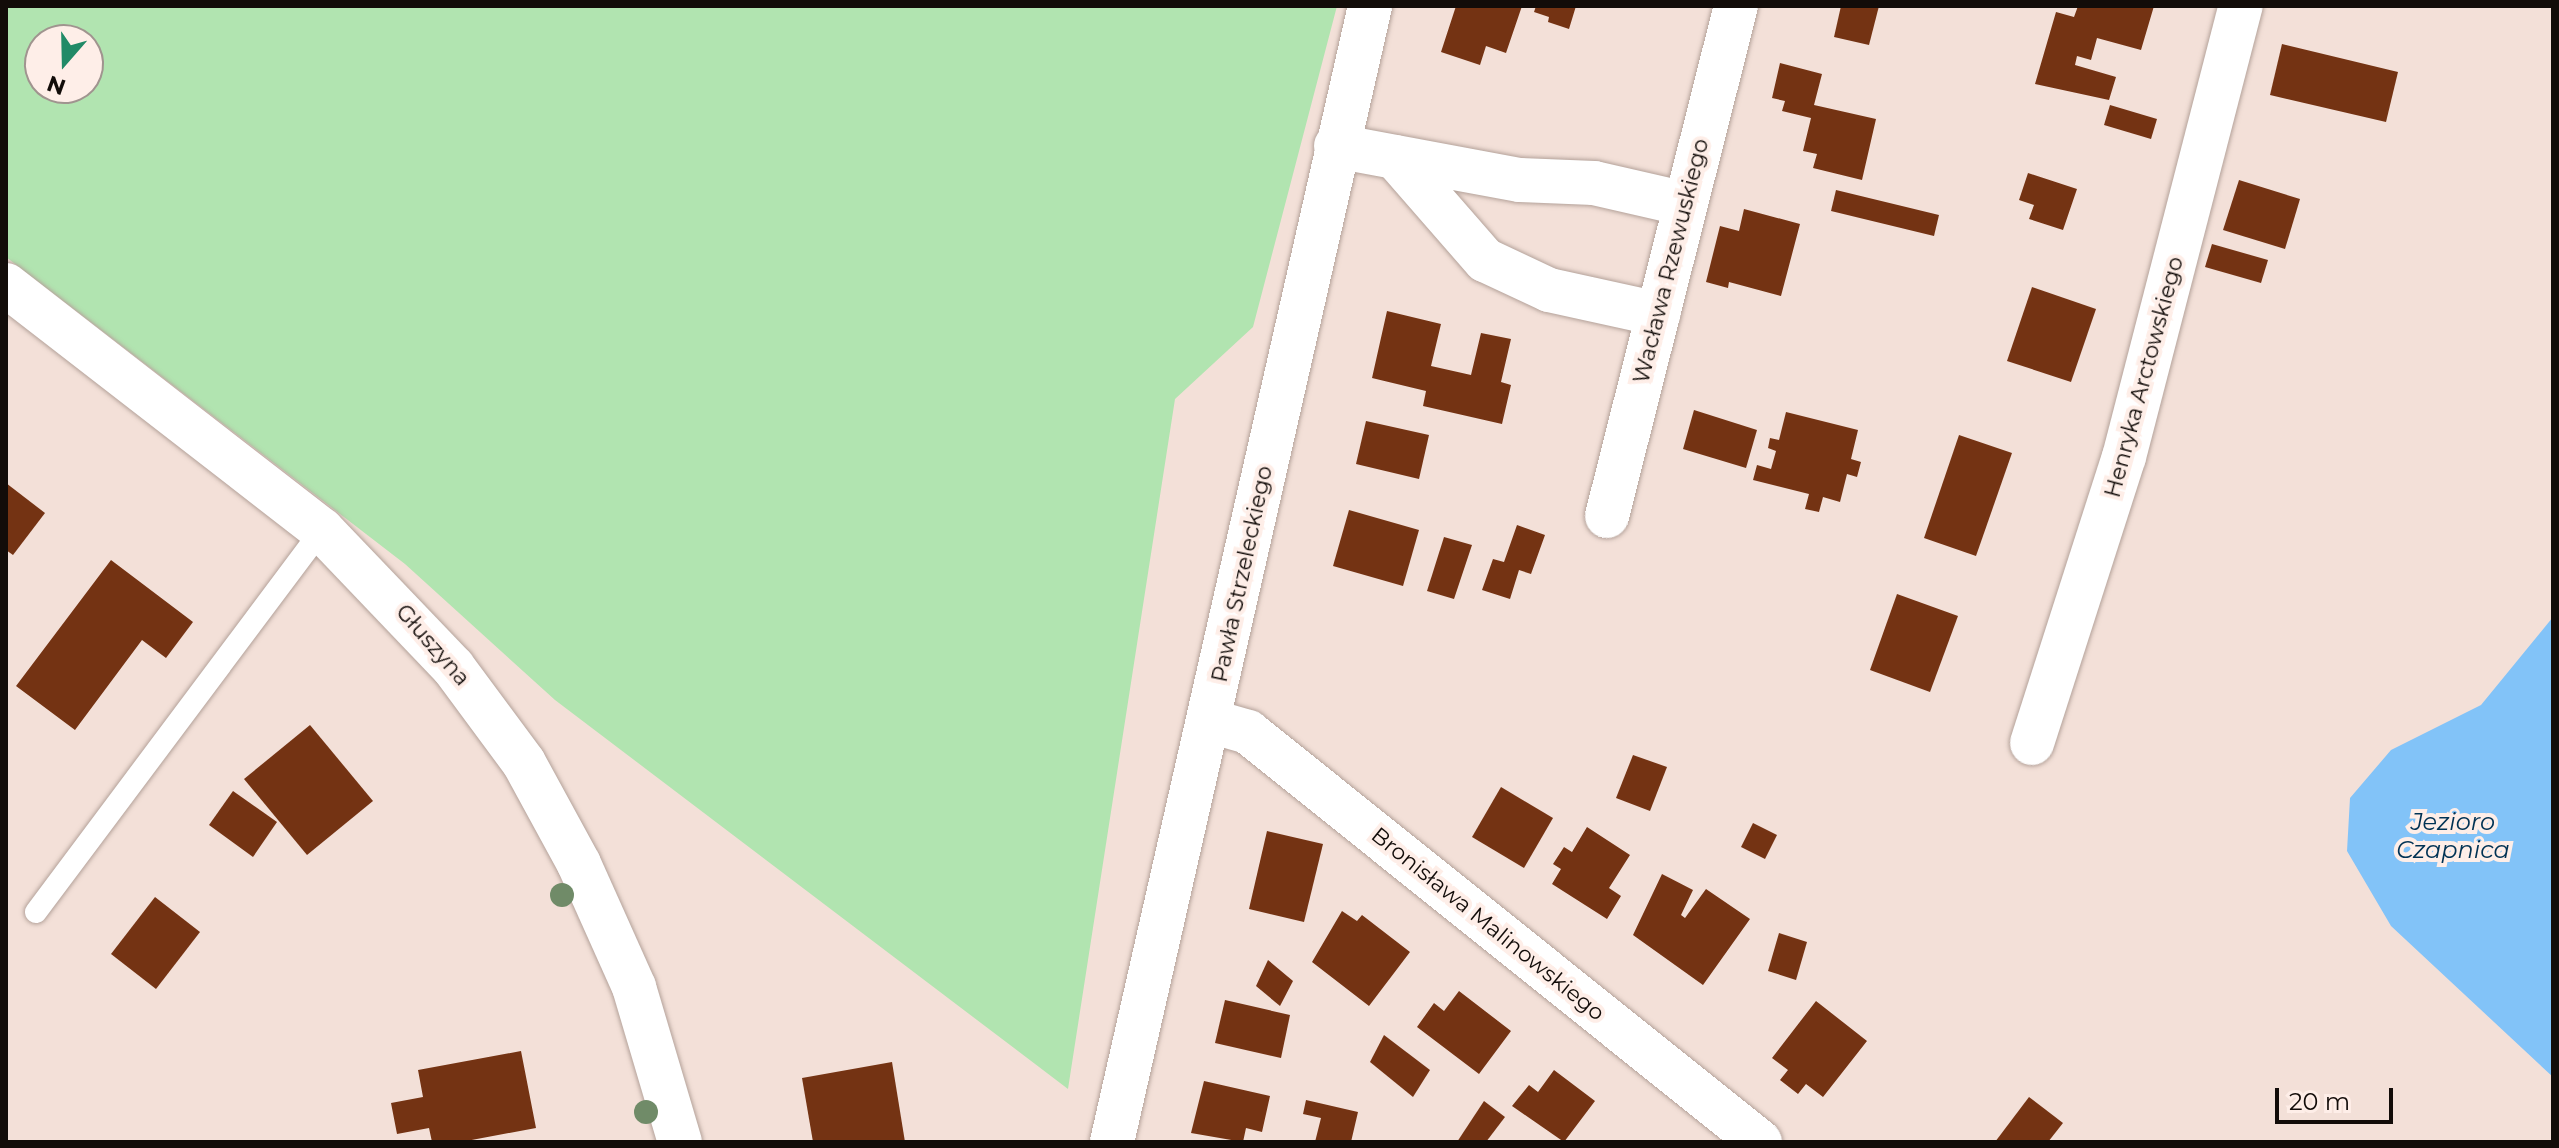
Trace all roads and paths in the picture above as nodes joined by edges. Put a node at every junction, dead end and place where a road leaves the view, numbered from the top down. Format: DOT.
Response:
graph roads {
  1 [pos="1370,6"];
  2 [pos="1736,6"];
  3 [pos="2241,6"];
  4 [pos="1336,146"];
  5 [pos="1395,157"];
  6 [pos="1686,204"];
  7 [pos="6,285"];
  8 [pos="1658,314"];
  9 [pos="1607,516"];
  10 [pos="322,530"];
  11 [pos="1210,721"];
  12 [pos="2032,743"];
  13 [pos="36,912"];
  14 [pos="680,1142"];
  15 [pos="1112,1142"];
  16 [pos="1760,1142"];
  1 -- 4 [label="street, Pawła Strzeleckiego"];
  2 -- 6 [label="street, Wacława Rzewuskiego"];
  3 -- 12 [label="street, Henryka Arctowskiego"];
  4 -- 5 [label="street"];
  4 -- 11 [label="street, Pawła Strzeleckiego"];
  5 -- 6 [label="street"];
  5 -- 8 [label="street"];
  6 -- 8 [label="street, Wacława Rzewuskiego"];
  7 -- 10 [label="street, Głuszyna"];
  8 -- 9 [label="street, Wacława Rzewuskiego"];
  10 -- 13 [label="lane"];
  10 -- 14 [label="street, Głuszyna"];
  11 -- 15 [label="street, Pawła Strzeleckiego"];
  11 -- 16 [label="street, Bronisława Malinowskiego"];
}
